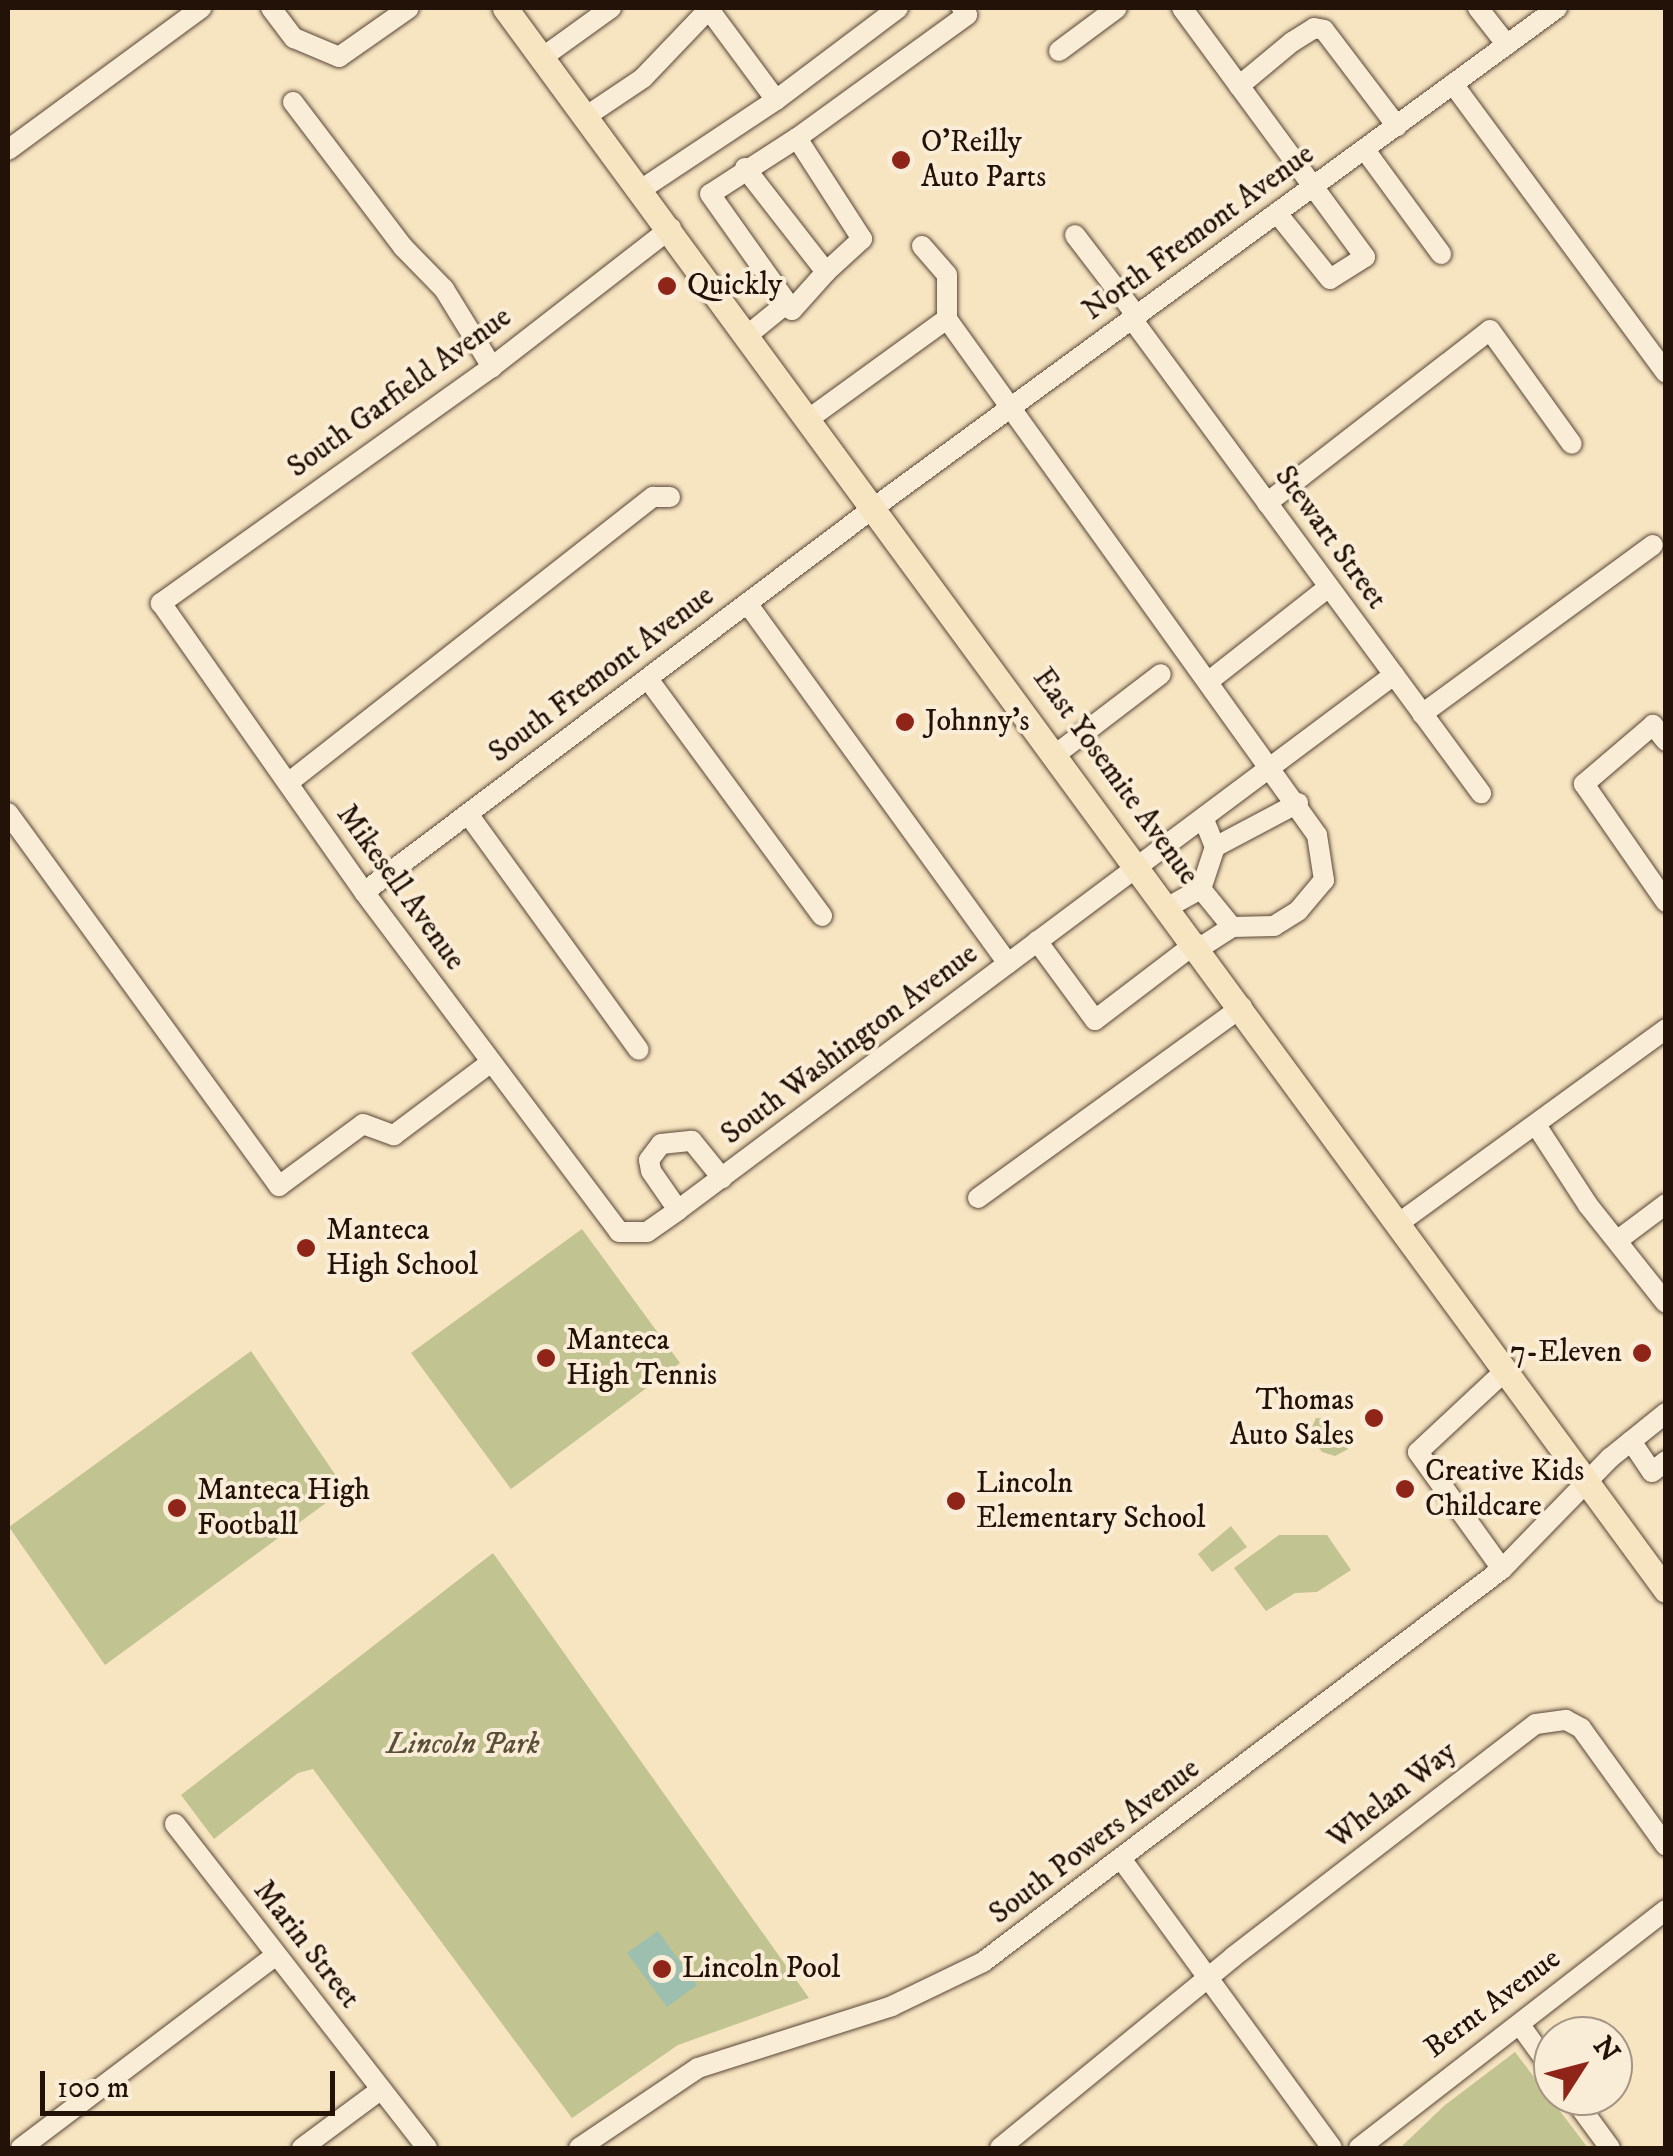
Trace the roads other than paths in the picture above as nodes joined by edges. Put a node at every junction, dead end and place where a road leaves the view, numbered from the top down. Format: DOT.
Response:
graph roads {
  1 [pos="201,8"];
  2 [pos="271,8"];
  3 [pos="408,8"];
  4 [pos="506,8"];
  5 [pos="611,8"];
  6 [pos="708,8"];
  7 [pos="898,8"];
  8 [pos="962,8"];
  9 [pos="1117,8"];
  10 [pos="1182,8"];
  11 [pos="1478,8"];
  12 [pos="1557,8"];
  13 [pos="1507,45"];
  14 [pos="1059,51"];
  15 [pos="544,57"];
  16 [pos="1453,84"];
  17 [pos="1239,86"];
  18 [pos="776,100"];
  19 [pos="293,102"];
  20 [pos="588,115"];
  21 [pos="1397,126"];
  22 [pos="797,138"];
  23 [pos="8,150"];
  24 [pos="1364,150"];
  25 [pos="746,168"];
  26 [pos="1313,187"];
  27 [pos="642,189"];
  28 [pos="1277,214"];
  29 [pos="671,228"];
  30 [pos="1075,235"];
  31 [pos="922,246"];
  32 [pos="1440,254"];
  33 [pos="826,272"];
  34 [pos="787,303"];
  35 [pos="1134,317"];
  36 [pos="948,319"];
  37 [pos="749,334"];
  38 [pos="492,366"];
  39 [pos="1666,373"];
  40 [pos="1006,410"];
  41 [pos="810,418"];
  42 [pos="1572,444"];
  43 [pos="670,498"];
  44 [pos="1266,503"];
  45 [pos="876,506"];
  46 [pos="1653,545"];
  47 [pos="1328,587"];
  48 [pos="160,603"];
  49 [pos="747,603"];
  50 [pos="1162,674"];
  51 [pos="1394,675"];
  52 [pos="648,679"];
  53 [pos="1209,681"];
  54 [pos="1422,714"];
  55 [pos="1666,741"];
  56 [pos="1056,756"];
  57 [pos="1272,766"];
  58 [pos="288,783"];
  59 [pos="1480,793"];
  60 [pos="1298,803"];
  61 [pos="8,813"];
  62 [pos="468,814"];
  63 [pos="1204,818"];
  64 [pos="1216,847"];
  65 [pos="1140,865"];
  66 [pos="1201,889"];
  67 [pos="364,892"];
  68 [pos="1666,902"];
  69 [pos="1170,906"];
  70 [pos="822,916"];
  71 [pos="1232,928"];
  72 [pos="1037,941"];
  73 [pos="1198,945"];
  74 [pos="1008,964"];
  75 [pos="1242,1007"];
  76 [pos="1666,1029"];
  77 [pos="640,1050"];
  78 [pos="490,1063"];
  79 [pos="1536,1124"];
  80 [pos="722,1178"];
  81 [pos="978,1198"];
  82 [pos="1666,1204"];
  83 [pos="595,1205"];
  84 [pos="678,1210"];
  85 [pos="1399,1223"];
  86 [pos="1618,1240"];
  87 [pos="1666,1303"];
  88 [pos="1505,1371"];
  89 [pos="1666,1413"];
  90 [pos="1631,1441"];
  91 [pos="1666,1461"];
  92 [pos="1588,1483"];
  93 [pos="1502,1569"];
  94 [pos="1666,1590"];
  95 [pos="175,1824"];
  96 [pos="1666,1846"];
  97 [pos="1122,1860"];
  98 [pos="1666,1910"];
  99 [pos="276,1954"];
  100 [pos="1210,1980"];
  101 [pos="1520,2024"];
  102 [pos="1533,2042"];
  103 [pos="380,2090"];
  104 [pos="1587,2116"];
  105 [pos="21,2148"];
  106 [pos="302,2148"];
  107 [pos="427,2148"];
  108 [pos="578,2148"];
  109 [pos="1000,2148"];
  110 [pos="1332,2148"];
  111 [pos="1359,2148"];
  112 [pos="1610,2148"];
  1 -- 23 [label="street"];
  2 -- 3 [label="street"];
  4 -- 15 [label="main road, East Yosemite Avenue"];
  5 -- 15 [label="street"];
  6 -- 18 [label="street"];
  6 -- 20 [label="street"];
  7 -- 18 [label="street"];
  8 -- 22 [label="street"];
  9 -- 14 [label="street"];
  10 -- 17 [label="street"];
  11 -- 13 [label="street"];
  12 -- 13 [label="street, North Fremont Avenue"];
  13 -- 16 [label="street, North Fremont Avenue"];
  15 -- 20 [label="main road, East Yosemite Avenue"];
  16 -- 21 [label="street, North Fremont Avenue"];
  16 -- 39 [label="street"];
  17 -- 21 [label="street"];
  17 -- 26 [label="street"];
  18 -- 27 [label="street"];
  19 -- 38 [label="street"];
  20 -- 27 [label="main road, East Yosemite Avenue"];
  21 -- 24 [label="street, North Fremont Avenue"];
  22 -- 25 [label="street"];
  22 -- 33 [label="street"];
  24 -- 26 [label="street, North Fremont Avenue"];
  24 -- 32 [label="street"];
  25 -- 33 [label="street"];
  25 -- 34 [label="street"];
  26 -- 28 [label="street, North Fremont Avenue"];
  26 -- 28 [label="street"];
  27 -- 29 [label="main road, East Yosemite Avenue"];
  28 -- 35 [label="street, North Fremont Avenue"];
  29 -- 37 [label="main road, East Yosemite Avenue"];
  29 -- 38 [label="street, South Garfield Avenue"];
  30 -- 35 [label="street, Stewart Street"];
  31 -- 36 [label="street"];
  33 -- 34 [label="street"];
  34 -- 37 [label="street"];
  35 -- 40 [label="street, North Fremont Avenue"];
  35 -- 44 [label="street, Stewart Street"];
  36 -- 40 [label="street"];
  36 -- 41 [label="street"];
  37 -- 41 [label="main road, East Yosemite Avenue"];
  38 -- 48 [label="street, South Garfield Avenue"];
  40 -- 45 [label="street, North Fremont Avenue"];
  40 -- 53 [label="street"];
  41 -- 45 [label="main road, East Yosemite Avenue"];
  42 -- 44 [label="street"];
  43 -- 58 [label="street"];
  44 -- 47 [label="street, Stewart Street"];
  45 -- 49 [label="street, South Fremont Avenue"];
  45 -- 56 [label="main road, East Yosemite Avenue"];
  46 -- 54 [label="street"];
  47 -- 51 [label="street, Stewart Street"];
  47 -- 53 [label="street"];
  48 -- 58 [label="street, Mikesell Avenue"];
  49 -- 52 [label="street, South Fremont Avenue"];
  49 -- 74 [label="street"];
  50 -- 56 [label="street"];
  51 -- 54 [label="street, Stewart Street"];
  51 -- 57 [label="street, South Washington Avenue"];
  52 -- 62 [label="street, South Fremont Avenue"];
  52 -- 70 [label="street"];
  53 -- 57 [label="street"];
  54 -- 59 [label="street, Stewart Street"];
  55 -- 68 [label="street"];
  56 -- 65 [label="main road, East Yosemite Avenue"];
  57 -- 60 [label="street"];
  57 -- 63 [label="street, South Washington Avenue"];
  58 -- 67 [label="street, Mikesell Avenue"];
  60 -- 64 [label="street"];
  60 -- 71 [label="street"];
  61 -- 78 [label="street"];
  62 -- 67 [label="street, South Fremont Avenue"];
  62 -- 77 [label="street"];
  63 -- 64 [label="street"];
  63 -- 65 [label="street, South Washington Avenue"];
  64 -- 66 [label="street"];
  65 -- 69 [label="main road, East Yosemite Avenue"];
  65 -- 72 [label="street, South Washington Avenue"];
  66 -- 69 [label="street"];
  66 -- 71 [label="street"];
  67 -- 78 [label="street, Mikesell Avenue"];
  69 -- 73 [label="main road, East Yosemite Avenue"];
  71 -- 73 [label="street"];
  72 -- 73 [label="street"];
  72 -- 74 [label="street, South Washington Avenue"];
  73 -- 75 [label="main road, East Yosemite Avenue"];
  74 -- 80 [label="street, South Washington Avenue"];
  75 -- 81 [label="street"];
  75 -- 85 [label="main road, East Yosemite Avenue"];
  76 -- 79 [label="street"];
  78 -- 83 [label="street, Mikesell Avenue"];
  79 -- 85 [label="street"];
  79 -- 86 [label="street"];
  80 -- 84 [label="street, South Washington Avenue"];
  80 -- 84 [label="street"];
  82 -- 86 [label="street"];
  83 -- 84 [label="street, South Washington Avenue"];
  85 -- 88 [label="main road, East Yosemite Avenue"];
  86 -- 87 [label="street"];
  88 -- 92 [label="main road, East Yosemite Avenue"];
  88 -- 93 [label="street"];
  89 -- 90 [label="street, South Powers Avenue"];
  90 -- 91 [label="street"];
  90 -- 92 [label="street, South Powers Avenue"];
  92 -- 93 [label="street, South Powers Avenue"];
  92 -- 94 [label="main road, East Yosemite Avenue"];
  93 -- 97 [label="street, South Powers Avenue"];
  95 -- 99 [label="street, Marin Street"];
  96 -- 100 [label="street, Whelan Way"];
  97 -- 100 [label="street"];
  97 -- 108 [label="street, South Powers Avenue"];
  98 -- 101 [label="street, Bernt Avenue"];
  99 -- 103 [label="street, Marin Street"];
  99 -- 105 [label="street"];
  100 -- 109 [label="street, Whelan Way"];
  100 -- 110 [label="street"];
  101 -- 102 [label="street"];
  101 -- 111 [label="street, Bernt Avenue"];
  103 -- 106 [label="street"];
  103 -- 107 [label="street, Marin Street"];
  104 -- 112 [label="street"];
}
